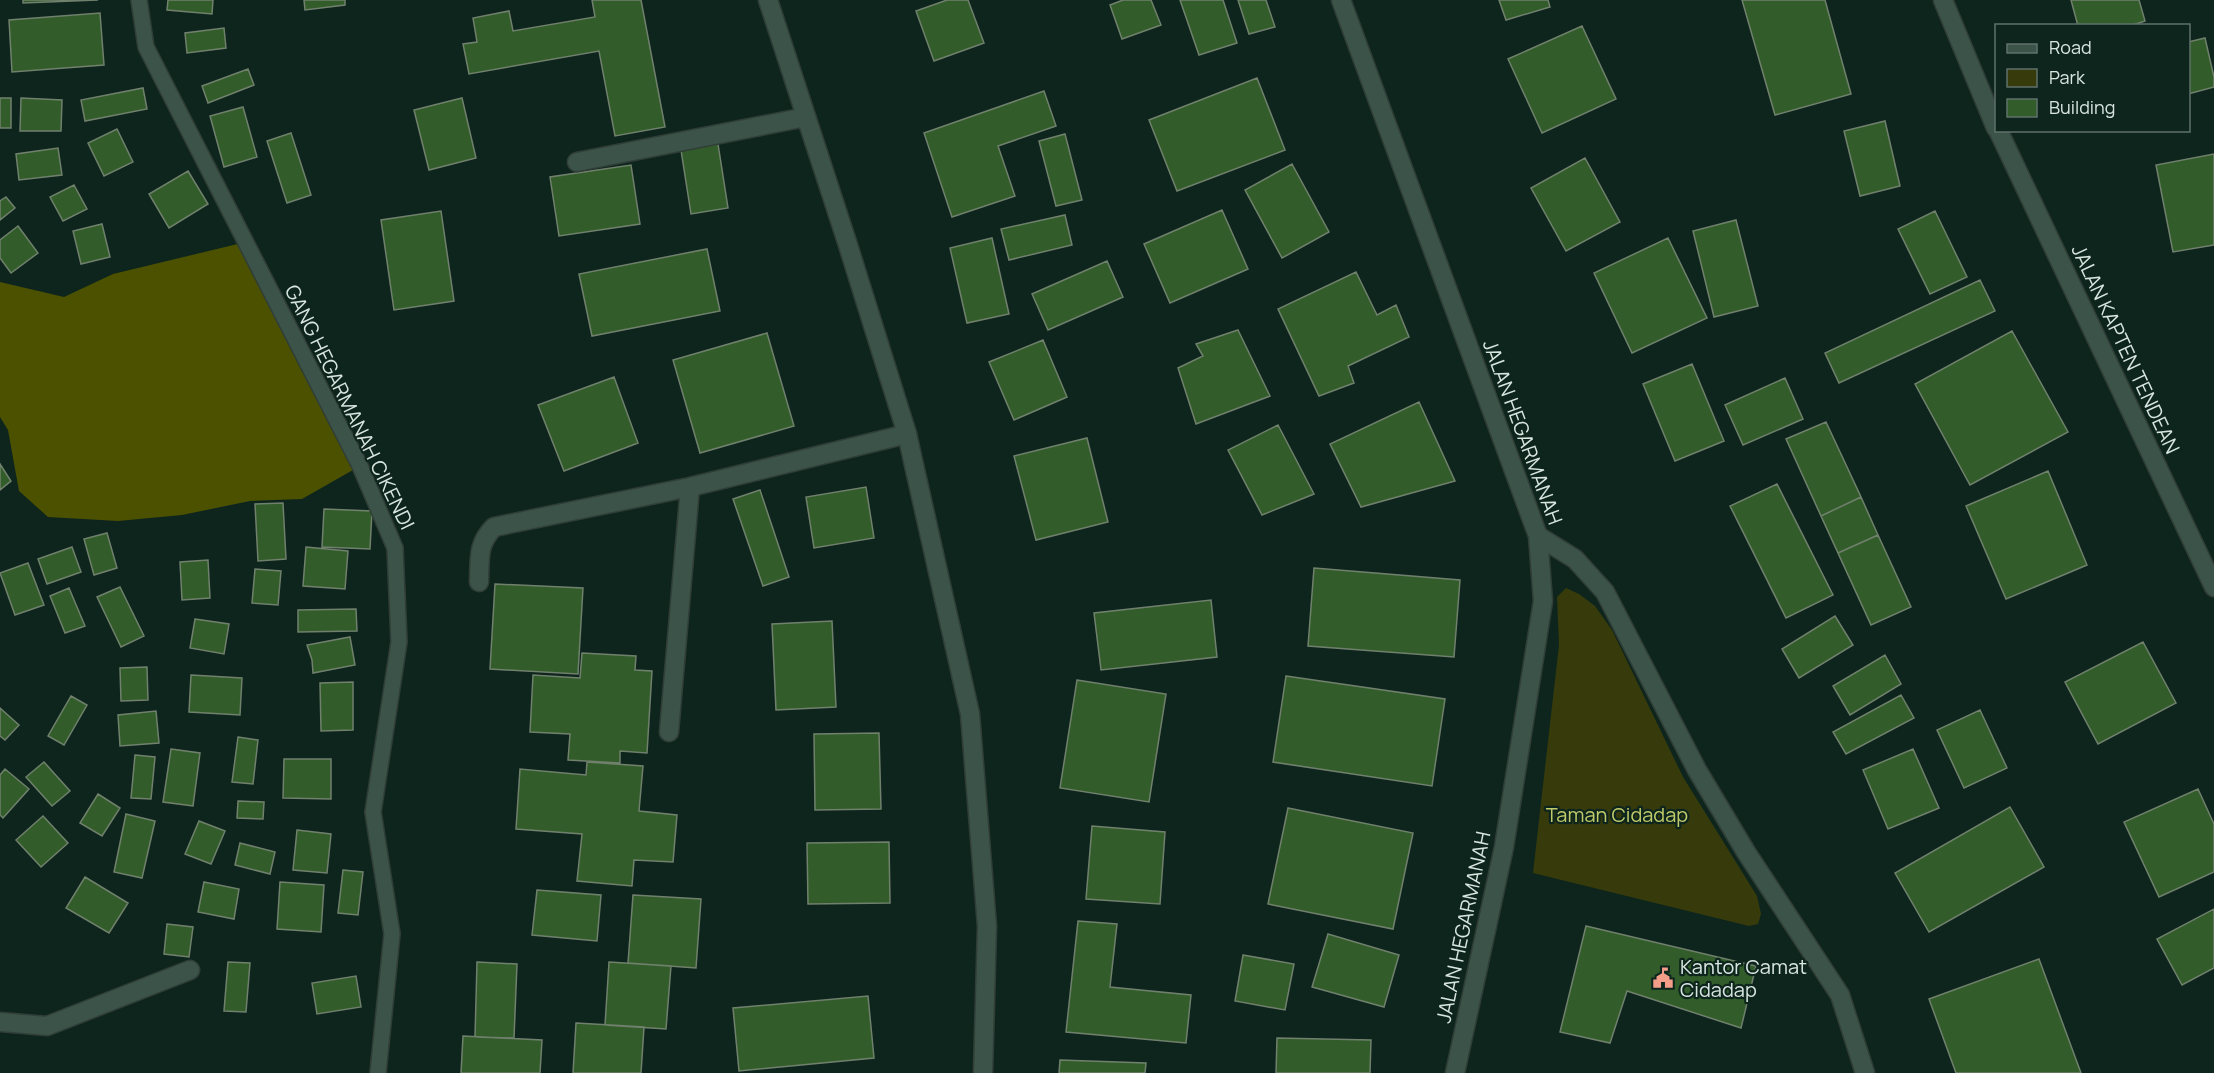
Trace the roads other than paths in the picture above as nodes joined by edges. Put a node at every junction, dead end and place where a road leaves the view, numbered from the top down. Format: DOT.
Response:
graph roads {
  1 [pos="139,0"];
  2 [pos="768,0"];
  3 [pos="1341,0"];
  4 [pos="1943,0"];
  5 [pos="806,117"];
  6 [pos="1995,124"];
  7 [pos="1998,132"];
  8 [pos="577,162"];
  9 [pos="907,434"];
  10 [pos="690,487"];
  11 [pos="1538,536"];
  12 [pos="480,582"];
  13 [pos="2214,587"];
  14 [pos="669,732"];
  15 [pos="190,970"];
  16 [pos="0,1022"];
  17 [pos="378,1073"];
  18 [pos="983,1073"];
  19 [pos="1455,1073"];
  20 [pos="1865,1073"];
  1 -- 17 [label="lane, GANG HEGARMANAH CIKENDI"];
  2 -- 5 [label="street"];
  3 -- 11 [label="street, JALAN HEGARMANAH"];
  4 -- 6 [label="street, JALAN KAPTEN TENDEAN"];
  5 -- 8 [label="street"];
  5 -- 9 [label="street"];
  7 -- 13 [label="street, JALAN KAPTEN TENDEAN"];
  9 -- 10 [label="street"];
  9 -- 18 [label="street"];
  10 -- 12 [label="street"];
  10 -- 14 [label="street"];
  11 -- 19 [label="street, JALAN HEGARMANAH"];
  11 -- 20 [label="street"];
  15 -- 16 [label="street"];
}
